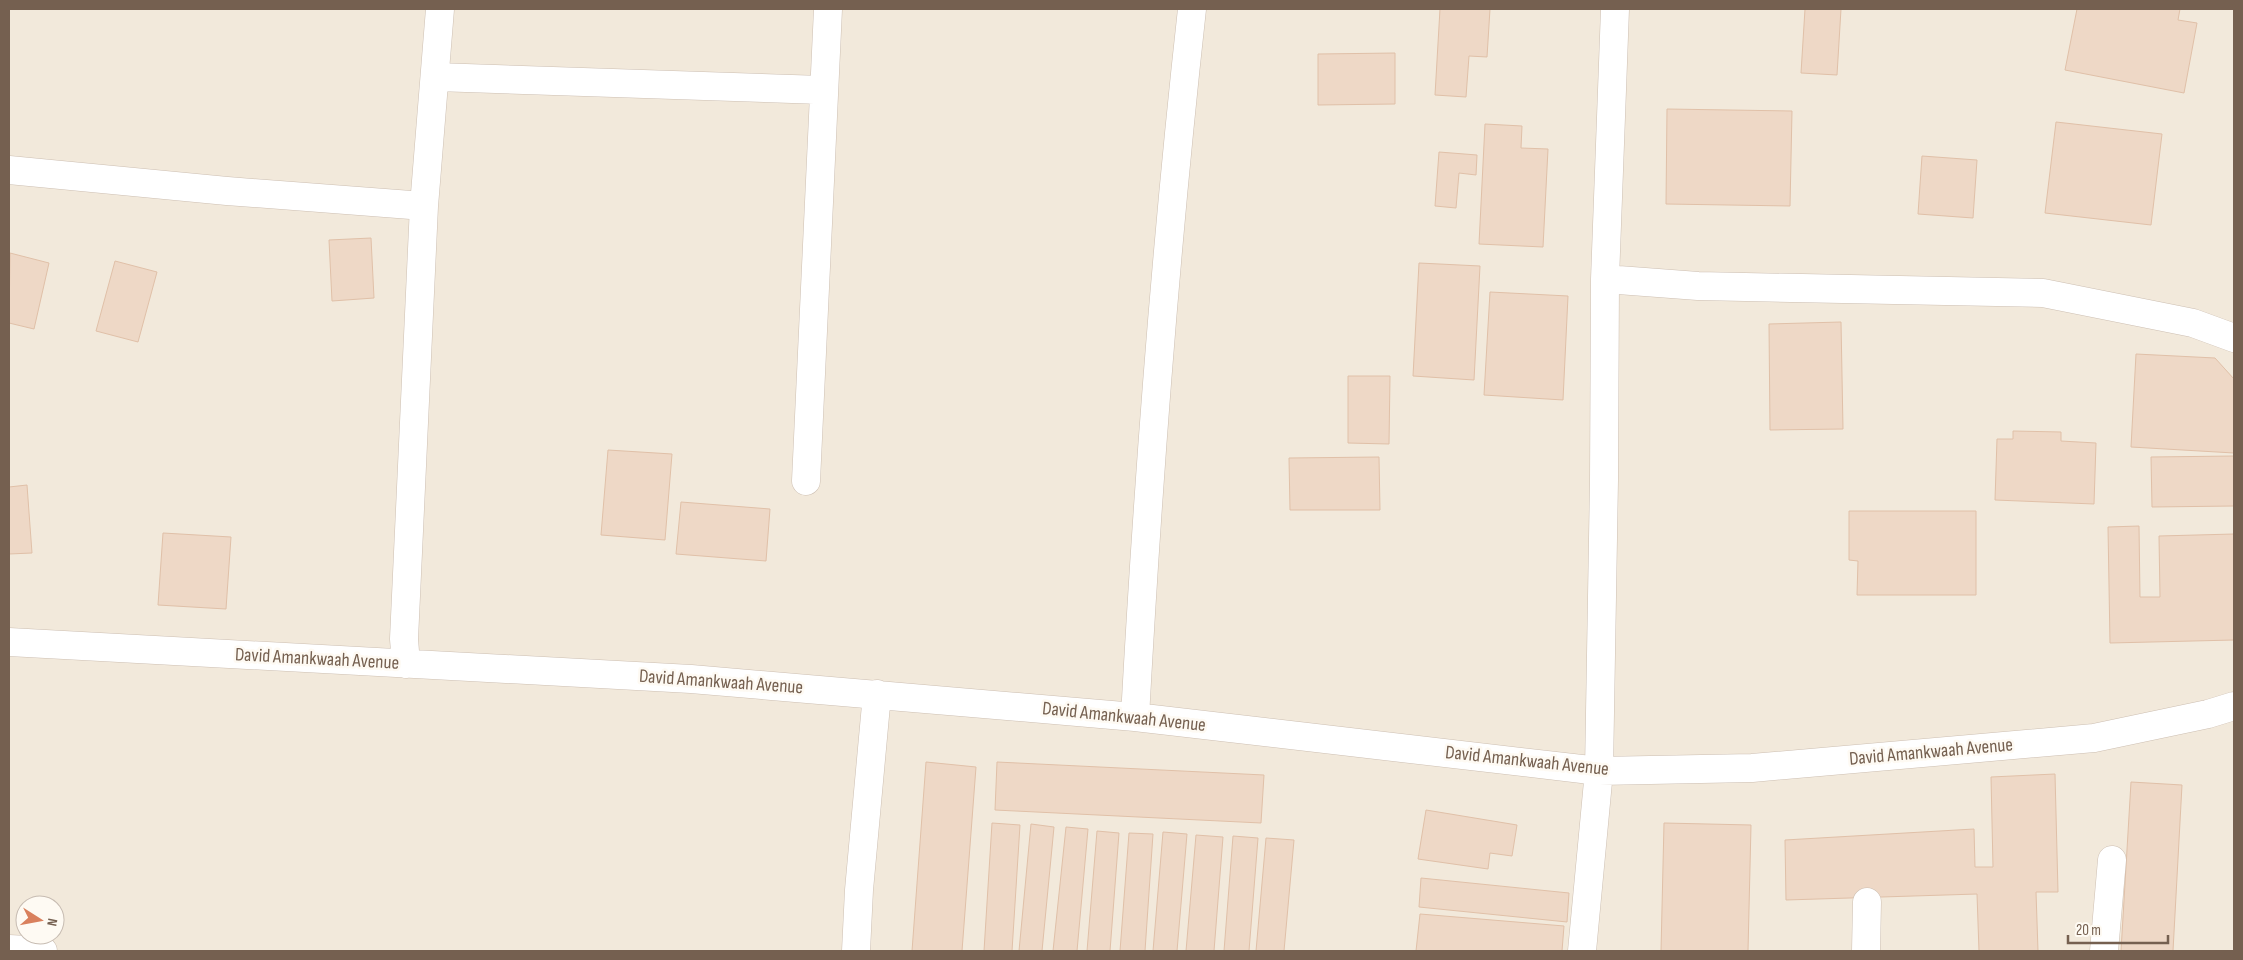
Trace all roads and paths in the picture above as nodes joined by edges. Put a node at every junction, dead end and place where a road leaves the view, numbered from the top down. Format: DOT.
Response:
graph roads {
  1 [pos="440,9"];
  2 [pos="828,9"];
  3 [pos="1192,9"];
  4 [pos="1615,9"];
  5 [pos="436,77"];
  6 [pos="822,90"];
  7 [pos="9,170"];
  8 [pos="424,206"];
  9 [pos="1604,279"];
  10 [pos="2234,338"];
  11 [pos="806,481"];
  12 [pos="9,642"];
  13 [pos="406,664"];
  14 [pos="877,694"];
  15 [pos="2234,706"];
  16 [pos="1135,717"];
  17 [pos="1599,770"];
  18 [pos="2112,860"];
  19 [pos="1867,902"];
  20 [pos="9,948"];
  21 [pos="43,951"];
  22 [pos="856,951"];
  23 [pos="1582,951"];
  24 [pos="1866,951"];
  25 [pos="2104,951"];
  1 -- 5 [label="street"];
  2 -- 6 [label="street"];
  3 -- 16 [label="street"];
  4 -- 9 [label="street"];
  5 -- 6 [label="street"];
  5 -- 8 [label="street"];
  6 -- 11 [label="street"];
  7 -- 8 [label="street"];
  8 -- 13 [label="street"];
  9 -- 10 [label="street"];
  9 -- 17 [label="street"];
  12 -- 13 [label="street, David Amankwaah Avenue"];
  13 -- 14 [label="street, David Amankwaah Avenue"];
  14 -- 16 [label="street, David Amankwaah Avenue"];
  14 -- 22 [label="street"];
  15 -- 17 [label="street, David Amankwaah Avenue"];
  16 -- 17 [label="street, David Amankwaah Avenue"];
  17 -- 23 [label="street"];
  18 -- 25 [label="street"];
  19 -- 24 [label="street"];
  20 -- 21 [label="street"];
}
